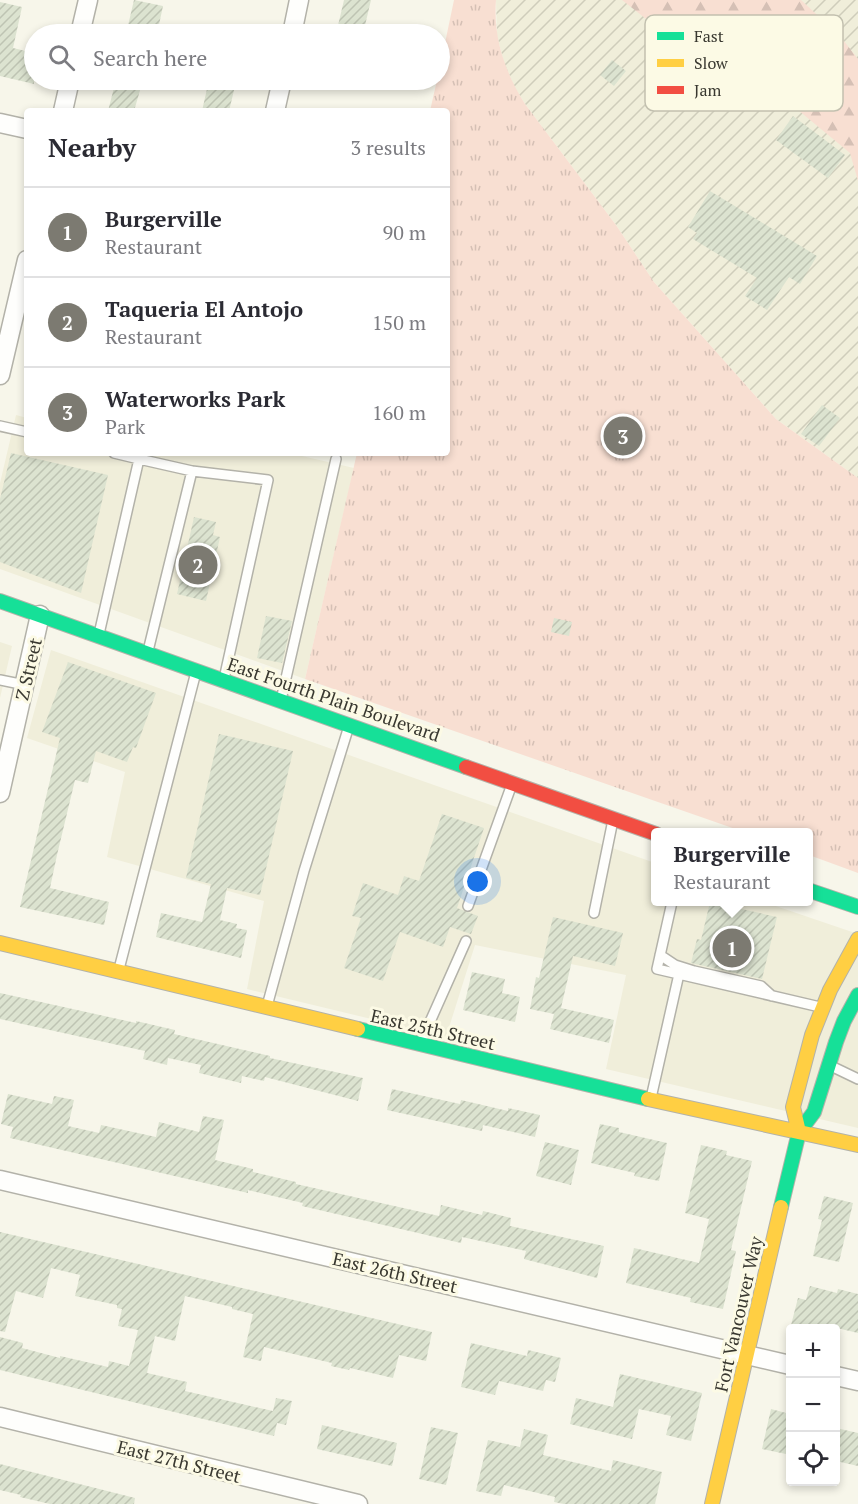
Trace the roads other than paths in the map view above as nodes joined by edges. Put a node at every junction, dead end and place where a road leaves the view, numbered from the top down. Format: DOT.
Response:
graph roads {
  1 [pos="88,0"];
  2 [pos="299,0"];
  3 [pos="82,24"];
  4 [pos="294,24"];
  5 [pos="68,90"];
  6 [pos="280,90"];
  7 [pos="64,108"];
  8 [pos="276,108"];
  9 [pos="0,123"];
  10 [pos="24,128"];
  11 [pos="24,267"];
  12 [pos="8,305"];
  13 [pos="0,375"];
  14 [pos="0,426"];
  15 [pos="24,431"];
  16 [pos="126,456"];
  17 [pos="139,459"];
  18 [pos="336,459"];
  19 [pos="192,471"];
  20 [pos="0,601"];
  21 [pos="40,615"];
  22 [pos="99,636"];
  23 [pos="148,653"];
  24 [pos="197,670"];
  25 [pos="224,679"];
  26 [pos="0,680"];
  27 [pos="25,685"];
  28 [pos="281,700"];
  29 [pos="350,724"];
  30 [pos="513,782"];
  31 [pos="0,794"];
  32 [pos="614,818"];
  33 [pos="651,832"];
  34 [pos="813,892"];
  35 [pos="468,906"];
  36 [pos="671,906"];
  37 [pos="858,907"];
  38 [pos="594,913"];
  39 [pos="858,939"];
  40 [pos="466,941"];
  41 [pos="0,943"];
  42 [pos="660,955"];
  43 [pos="118,972"];
  44 [pos="679,974"];
  45 [pos="858,995"];
  46 [pos="772,996"];
  47 [pos="266,1007"];
  48 [pos="822,1008"];
  49 [pos="420,1044"];
  50 [pos="829,1065"];
  51 [pos="858,1079"];
  52 [pos="651,1100"];
  53 [pos="799,1132"];
  54 [pos="858,1145"];
  55 [pos="0,1180"];
  56 [pos="747,1354"];
  57 [pos="786,1364"];
  58 [pos="840,1377"];
  59 [pos="858,1381"];
  60 [pos="0,1417"];
  61 [pos="358,1504"];
  62 [pos="712,1504"];
  1 -- 3 [label="street"];
  2 -- 4 [label="street"];
  5 -- 7 [label="street"];
  6 -- 8 [label="street"];
  9 -- 10 [label="street"];
  11 -- 12 [label="street"];
  12 -- 13 [label="street"];
  14 -- 15 [label="lane"];
  16 -- 17 [label="lane"];
  17 -- 19 [label="lane"];
  17 -- 22 [label="lane"];
  18 -- 28 [label="lane"];
  19 -- 23 [label="lane"];
  19 -- 25 [label="lane"];
  20 -- 21 [label="street, East Fourth Plain Boulevard"];
  21 -- 22 [label="street, East Fourth Plain Boulevard"];
  21 -- 27 [label="street, Z Street"];
  22 -- 23 [label="street, East Fourth Plain Boulevard"];
  23 -- 24 [label="street, East Fourth Plain Boulevard"];
  24 -- 25 [label="street, East Fourth Plain Boulevard"];
  24 -- 43 [label="lane"];
  25 -- 28 [label="street, East Fourth Plain Boulevard"];
  26 -- 27 [label="lane"];
  27 -- 31 [label="street, Z Street"];
  28 -- 29 [label="street, East Fourth Plain Boulevard"];
  29 -- 30 [label="street, East Fourth Plain Boulevard"];
  29 -- 47 [label="lane"];
  30 -- 32 [label="street, East Fourth Plain Boulevard"];
  30 -- 35 [label="lane"];
  32 -- 33 [label="street, East Fourth Plain Boulevard"];
  32 -- 38 [label="lane"];
  34 -- 37 [label="street"];
  36 -- 42 [label="lane"];
  39 -- 48 [label="street, Fort Vancouver Way"];
  40 -- 49 [label="lane"];
  41 -- 43 [label="street, East 25th Street"];
  42 -- 44 [label="lane"];
  42 -- 46 [label="lane"];
  43 -- 47 [label="street, East 25th Street"];
  44 -- 46 [label="lane"];
  44 -- 52 [label="lane"];
  45 -- 50 [label="street, Fort Vancouver Way"];
  46 -- 48 [label="lane"];
  47 -- 49 [label="street, East 25th Street"];
  48 -- 53 [label="street, Fort Vancouver Way"];
  49 -- 52 [label="street, East 25th Street"];
  50 -- 51 [label="lane"];
  50 -- 53 [label="street, Fort Vancouver Way"];
  52 -- 53 [label="street, East 25th Street"];
  53 -- 54 [label="street, East 25th Street"];
  53 -- 56 [label="street, Fort Vancouver Way"];
  55 -- 56 [label="street, East 26th Street"];
  56 -- 57 [label="street, East 26th Street"];
  56 -- 62 [label="street, Fort Vancouver Way"];
  58 -- 59 [label="street"];
  60 -- 61 [label="street, East 27th Street"];
}
